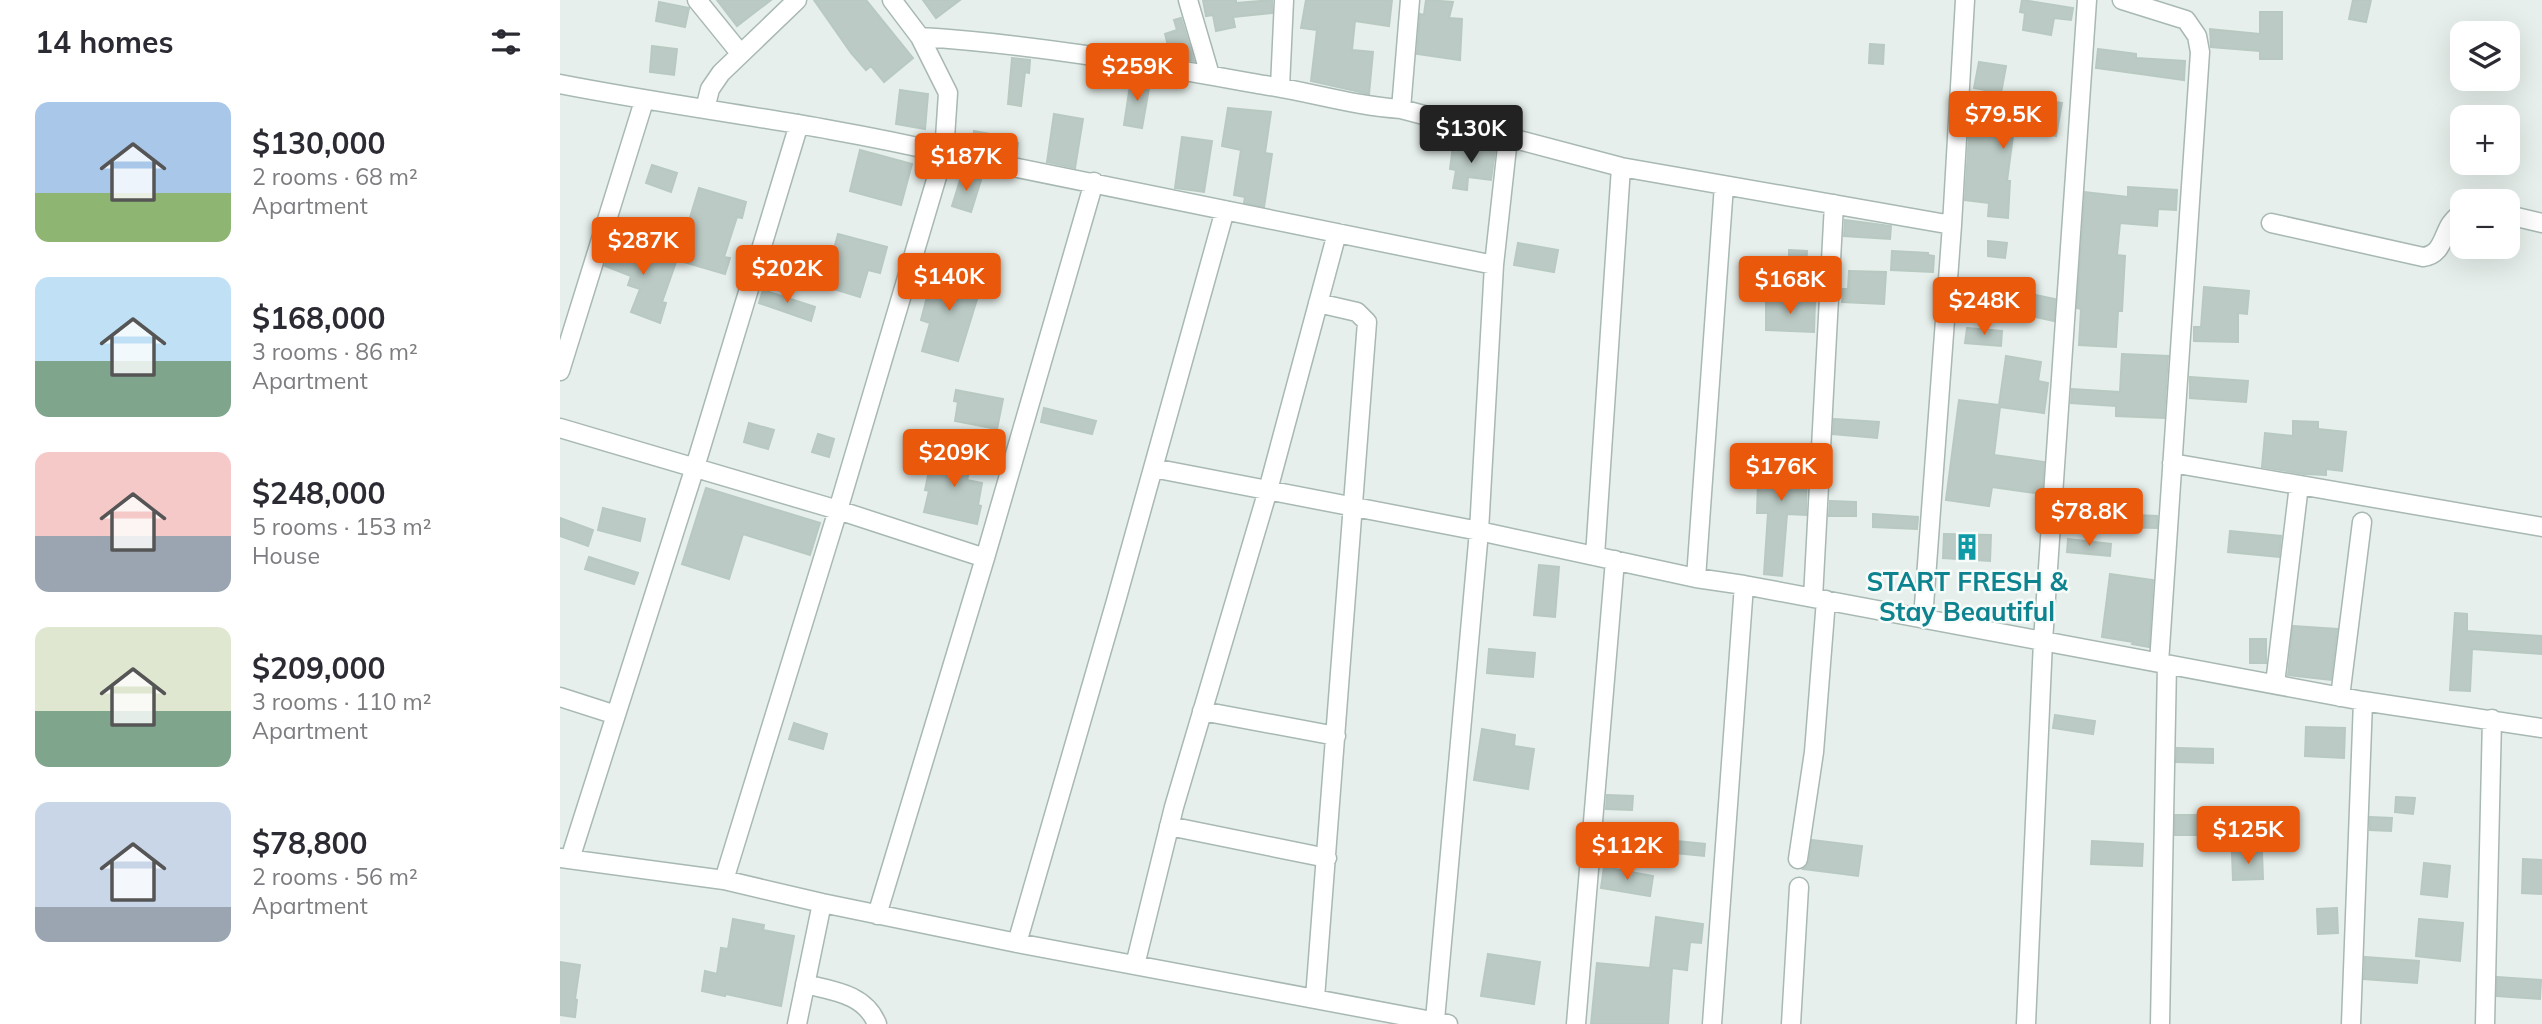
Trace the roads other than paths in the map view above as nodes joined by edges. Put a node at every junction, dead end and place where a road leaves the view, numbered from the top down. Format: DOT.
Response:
graph roads {
  1 [pos="697,0"];
  2 [pos="797,0"];
  3 [pos="892,0"];
  4 [pos="1188,0"];
  5 [pos="1284,0"];
  6 [pos="1410,0"];
  7 [pos="1965,0"];
  8 [pos="2087,0"];
  9 [pos="2122,0"];
  10 [pos="920,37"];
  11 [pos="740,53"];
  12 [pos="1209,75"];
  13 [pos="560,84"];
  14 [pos="1280,87"];
  15 [pos="644,101"];
  16 [pos="705,109"];
  17 [pos="1401,109"];
  18 [pos="799,124"];
  19 [pos="1508,138"];
  20 [pos="944,153"];
  21 [pos="1621,167"];
  22 [pos="1094,182"];
  23 [pos="1724,185"];
  24 [pos="1834,204"];
  25 [pos="1226,210"];
  26 [pos="2520,218"];
  27 [pos="2271,223"];
  28 [pos="2542,223"];
  29 [pos="1952,225"];
  30 [pos="2450,226"];
  31 [pos="1337,233"];
  32 [pos="1494,265"];
  33 [pos="1318,303"];
  34 [pos="560,372"];
  35 [pos="560,428"];
  36 [pos="2172,463"];
  37 [pos="695,467"];
  38 [pos="1153,468"];
  39 [pos="2299,485"];
  40 [pos="1268,490"];
  41 [pos="1352,506"];
  42 [pos="838,510"];
  43 [pos="2362,523"];
  44 [pos="2542,527"];
  45 [pos="1479,531"];
  46 [pos="1595,556"];
  47 [pos="985,558"];
  48 [pos="1615,560"];
  49 [pos="1696,578"];
  50 [pos="1744,585"];
  51 [pos="1820,599"];
  52 [pos="1923,619"];
  53 [pos="2043,641"];
  54 [pos="2163,664"];
  55 [pos="2275,684"];
  56 [pos="560,696"];
  57 [pos="2340,697"];
  58 [pos="2363,701"];
  59 [pos="1202,711"];
  60 [pos="616,715"];
  61 [pos="2492,719"];
  62 [pos="2542,728"];
  63 [pos="1336,736"];
  64 [pos="1169,826"];
  65 [pos="565,858"];
  66 [pos="1327,858"];
  67 [pos="1798,859"];
  68 [pos="724,880"];
  69 [pos="1799,887"];
  70 [pos="822,904"];
  71 [pos="877,915"];
  72 [pos="1017,943"];
  73 [pos="1135,965"];
  74 [pos="805,984"];
  75 [pos="1315,998"];
  76 [pos="1441,1022"];
  77 [pos="797,1024"];
  78 [pos="877,1024"];
  79 [pos="1576,1024"];
  80 [pos="1712,1024"];
  81 [pos="1791,1024"];
  82 [pos="2026,1024"];
  83 [pos="2160,1024"];
  84 [pos="2351,1024"];
  85 [pos="2485,1024"];
  1 -- 11 [label="street"];
  2 -- 11 [label="street"];
  3 -- 10 [label="street"];
  4 -- 12 [label="street"];
  5 -- 14 [label="street"];
  6 -- 17 [label="street"];
  7 -- 29 [label="street"];
  8 -- 53 [label="street"];
  9 -- 36 [label="street"];
  10 -- 12 [label="street"];
  10 -- 20 [label="street"];
  11 -- 16 [label="street"];
  12 -- 14 [label="street"];
  13 -- 15 [label="street"];
  14 -- 17 [label="street"];
  15 -- 16 [label="street"];
  15 -- 34 [label="street"];
  16 -- 18 [label="street"];
  17 -- 19 [label="street"];
  18 -- 20 [label="street"];
  18 -- 37 [label="street"];
  19 -- 21 [label="street"];
  19 -- 32 [label="street"];
  20 -- 22 [label="street"];
  20 -- 42 [label="street"];
  21 -- 23 [label="street"];
  21 -- 46 [label="street"];
  22 -- 25 [label="street"];
  22 -- 47 [label="street"];
  23 -- 24 [label="street"];
  23 -- 49 [label="street"];
  24 -- 29 [label="street"];
  24 -- 51 [label="street"];
  25 -- 31 [label="street"];
  25 -- 38 [label="street"];
  26 -- 28 [label="street"];
  27 -- 30 [label="street"];
  29 -- 52 [label="street"];
  31 -- 32 [label="street"];
  31 -- 33 [label="street"];
  32 -- 45 [label="street"];
  33 -- 40 [label="street"];
  33 -- 41 [label="street"];
  35 -- 37 [label="street"];
  36 -- 39 [label="street"];
  36 -- 54 [label="street"];
  37 -- 42 [label="street"];
  37 -- 60 [label="street"];
  38 -- 40 [label="street"];
  38 -- 72 [label="street"];
  39 -- 44 [label="street"];
  39 -- 55 [label="street"];
  40 -- 41 [label="street"];
  40 -- 59 [label="street"];
  41 -- 45 [label="street"];
  41 -- 63 [label="street"];
  42 -- 47 [label="street"];
  42 -- 68 [label="street"];
  43 -- 57 [label="street"];
  45 -- 46 [label="street"];
  45 -- 76 [label="street"];
  46 -- 48 [label="street"];
  47 -- 71 [label="street"];
  48 -- 49 [label="street"];
  48 -- 79 [label="street"];
  49 -- 50 [label="street"];
  50 -- 51 [label="street"];
  50 -- 80 [label="street"];
  51 -- 52 [label="street"];
  51 -- 67 [label="street"];
  52 -- 53 [label="street"];
  53 -- 54 [label="street"];
  53 -- 82 [label="street"];
  54 -- 55 [label="street"];
  54 -- 83 [label="street"];
  55 -- 57 [label="street"];
  56 -- 60 [label="street"];
  57 -- 58 [label="street"];
  58 -- 61 [label="street"];
  58 -- 84 [label="street"];
  59 -- 63 [label="street"];
  59 -- 64 [label="street"];
  60 -- 65 [label="street"];
  61 -- 62 [label="street"];
  61 -- 85 [label="street"];
  63 -- 66 [label="street"];
  64 -- 66 [label="street"];
  64 -- 73 [label="street"];
  65 -- 68 [label="street"];
  66 -- 75 [label="street"];
  68 -- 70 [label="street"];
  69 -- 81 [label="street"];
  70 -- 71 [label="street"];
  70 -- 74 [label="street"];
  71 -- 72 [label="street"];
  72 -- 73 [label="street"];
  73 -- 75 [label="street"];
  74 -- 77 [label="street"];
  74 -- 78 [label="street"];
  75 -- 76 [label="street"];
}
